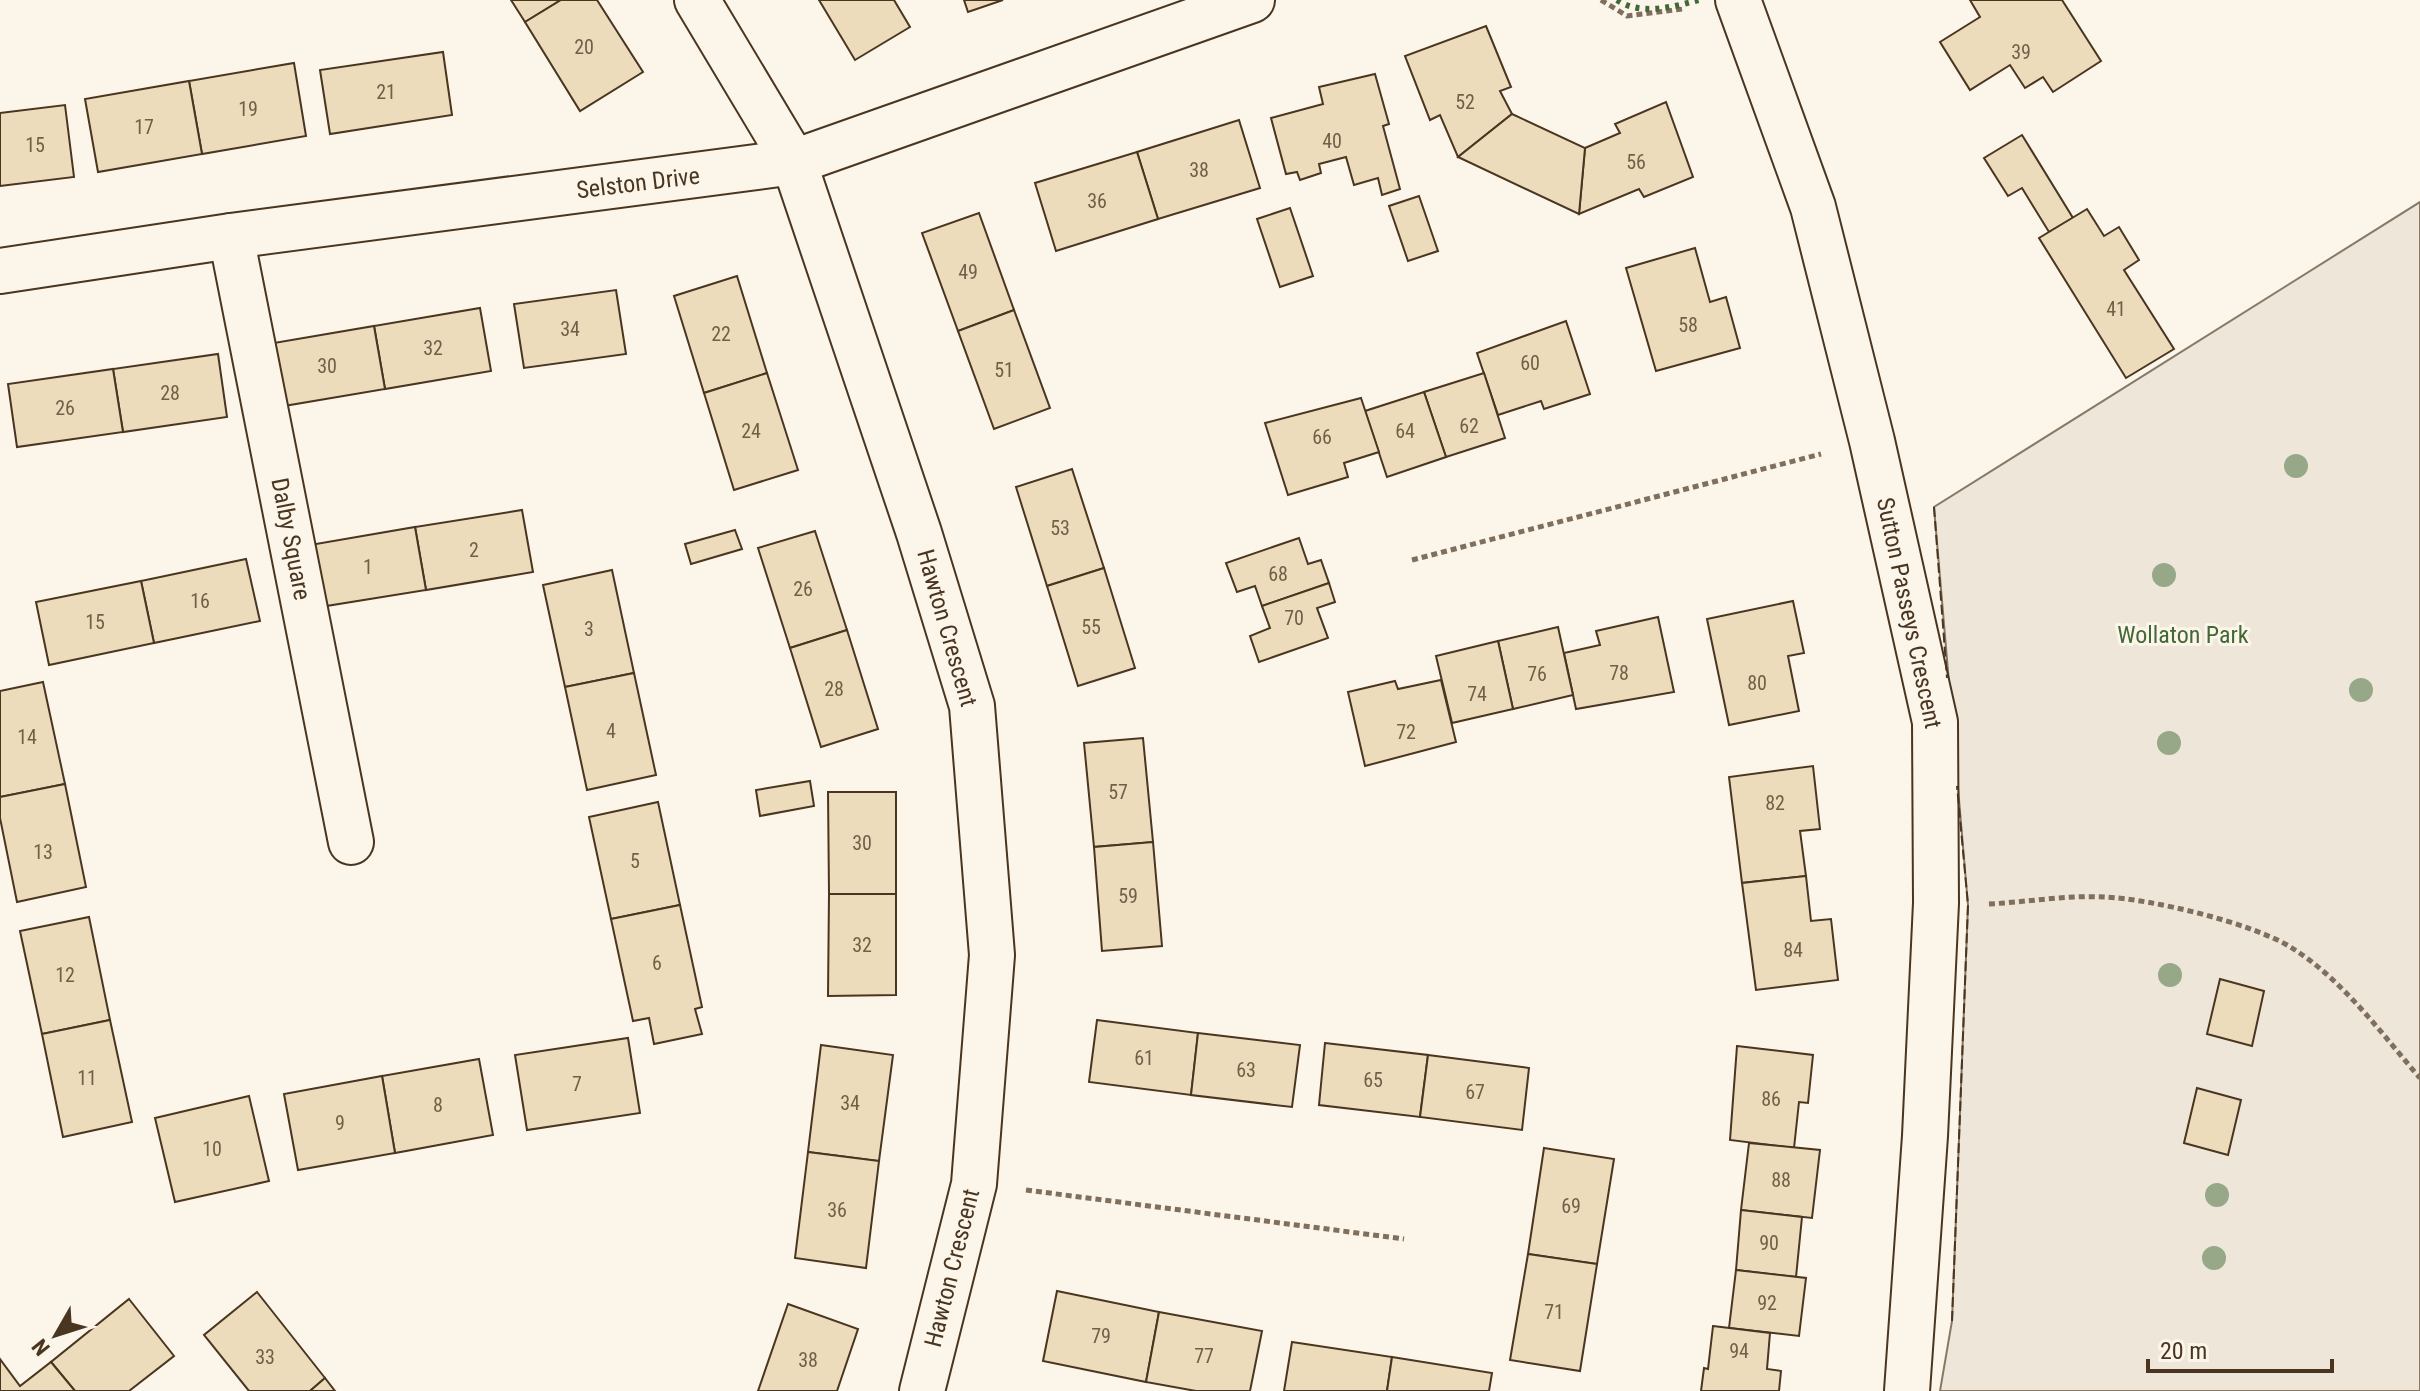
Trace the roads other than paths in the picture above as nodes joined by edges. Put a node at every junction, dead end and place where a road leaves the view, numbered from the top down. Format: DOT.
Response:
graph roads {
  1 [pos="697,0"];
  2 [pos="1252,0"];
  3 [pos="1738,0"];
  4 [pos="794,162"];
  5 [pos="231,236"];
  6 [pos="0,271"];
  7 [pos="351,842"];
  8 [pos="922,1391"];
  9 [pos="1907,1391"];
  1 -- 4 [label="street, Hawton Crescent"];
  2 -- 4 [label="street, Selston Drive"];
  3 -- 9 [label="street, Sutton Passeys Crescent"];
  4 -- 5 [label="street, Selston Drive"];
  4 -- 8 [label="street, Hawton Crescent"];
  5 -- 6 [label="street, Selston Drive"];
  5 -- 7 [label="street, Dalby Square"];
}
